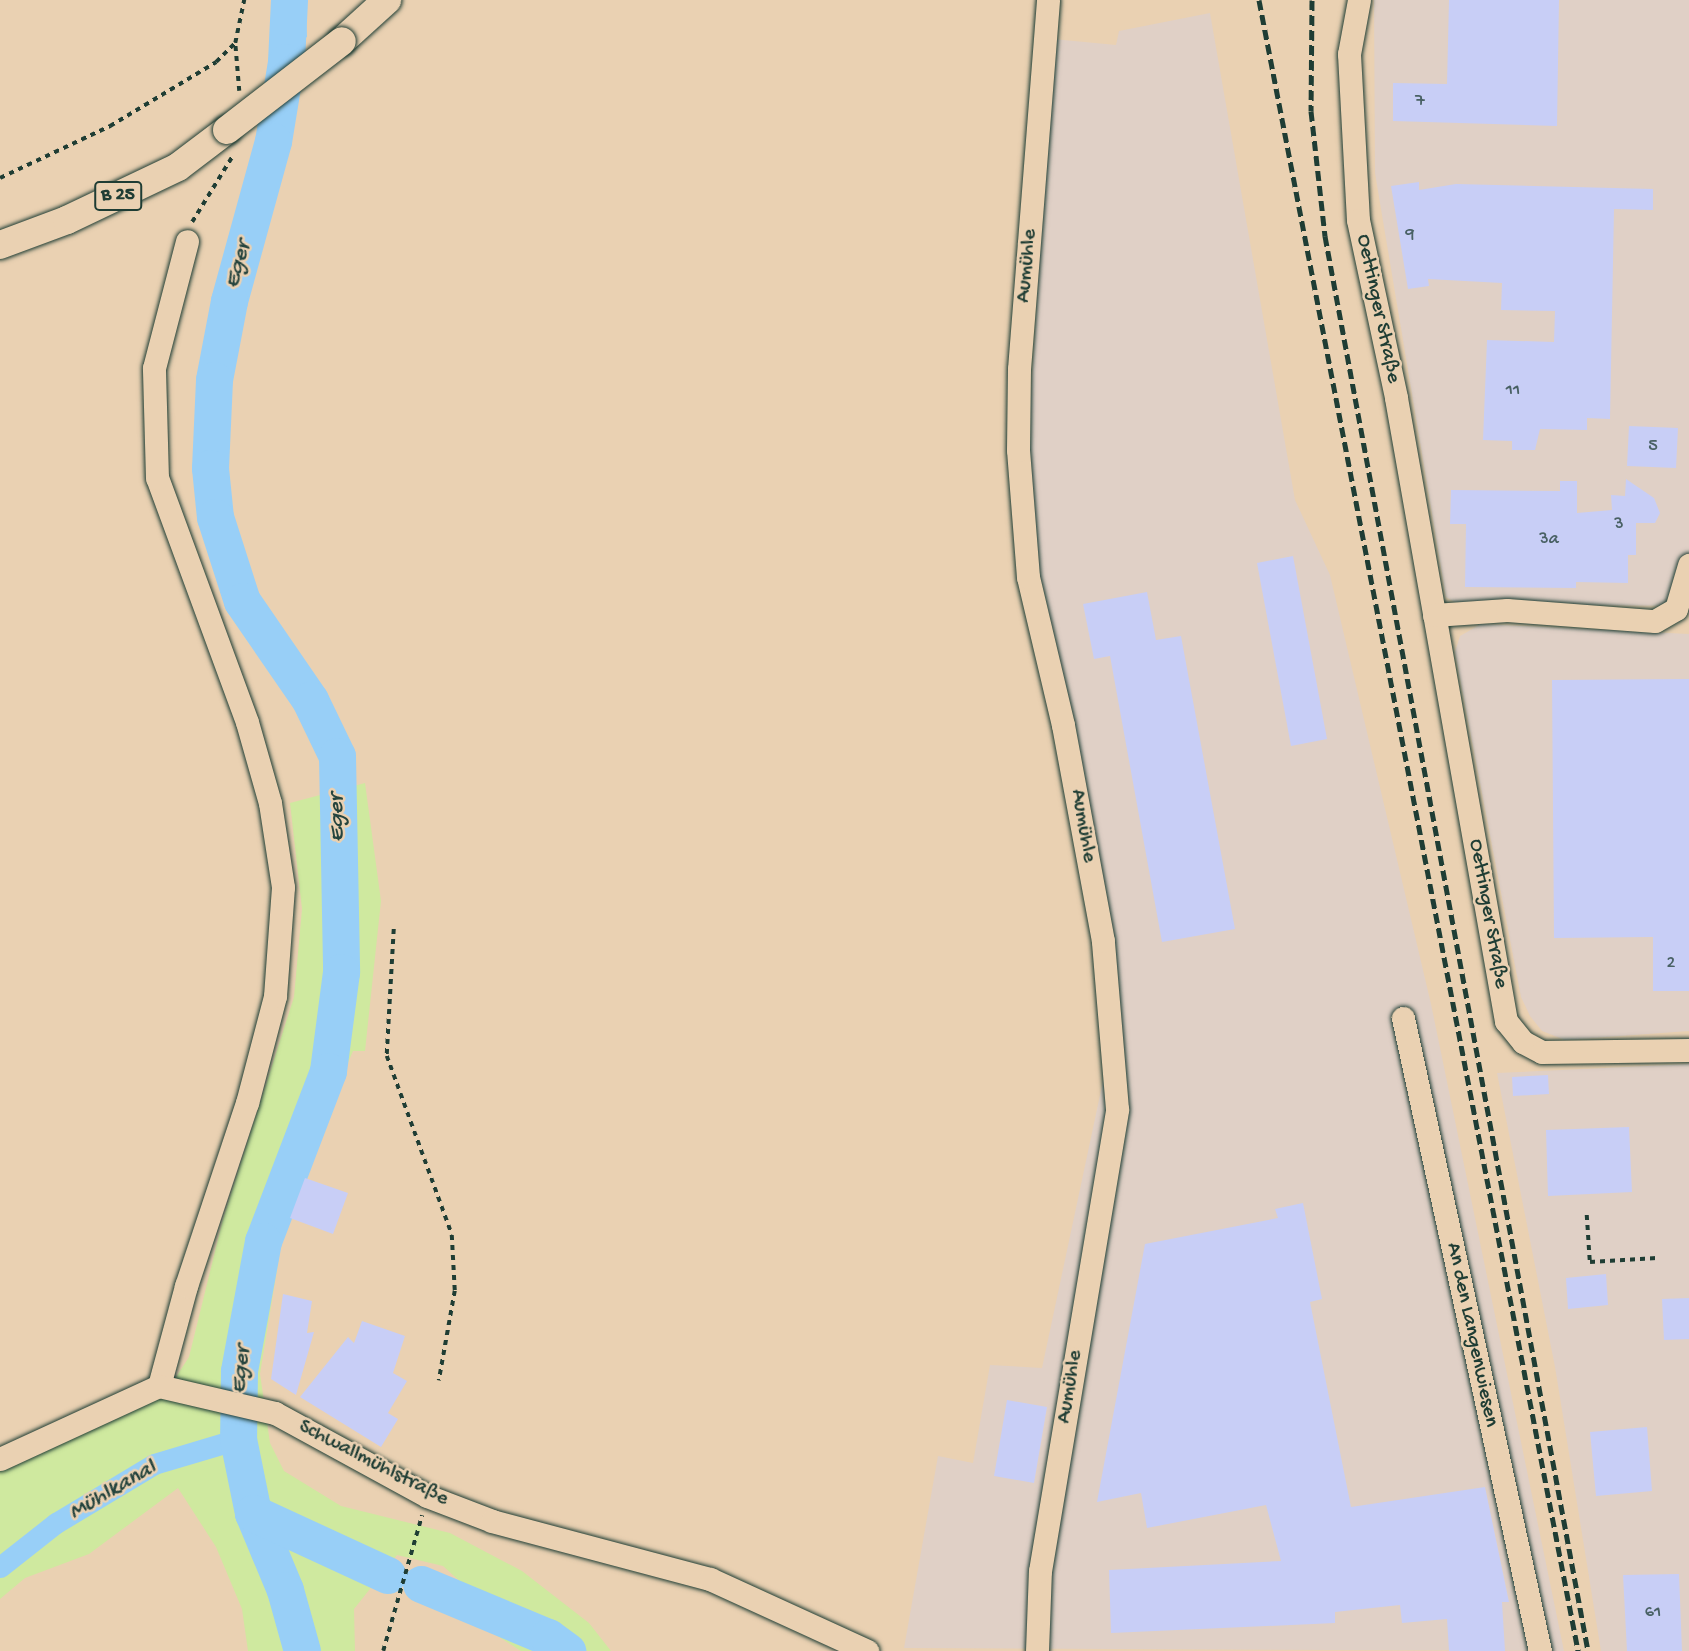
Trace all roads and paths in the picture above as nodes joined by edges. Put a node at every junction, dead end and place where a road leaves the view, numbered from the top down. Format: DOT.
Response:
graph roads {
  1 [pos="244,0"];
  2 [pos="387,0"];
  3 [pos="1048,0"];
  4 [pos="1359,0"];
  5 [pos="0,178"];
  6 [pos="187,241"];
  7 [pos="0,245"];
  8 [pos="1689,565"];
  9 [pos="1434,615"];
  10 [pos="394,929"];
  11 [pos="1403,1018"];
  12 [pos="1689,1050"];
  13 [pos="1587,1215"];
  14 [pos="1657,1258"];
  15 [pos="439,1381"];
  16 [pos="159,1386"];
  17 [pos="0,1459"];
  18 [pos="427,1496"];
  19 [pos="383,1651"];
  20 [pos="867,1651"];
  21 [pos="1037,1651"];
  22 [pos="1539,1651"];
  1 -- 5 [label="path"];
  2 -- 7 [label="main road, B 25, bridge"];
  3 -- 21 [label="street, Aumühle"];
  4 -- 9 [label="street, Oettinger Straße"];
  6 -- 16 [label="street"];
  8 -- 9 [label="street"];
  9 -- 12 [label="street, Oettinger Straße"];
  10 -- 15 [label="path"];
  11 -- 22 [label="street, An den Langenwiesen"];
  13 -- 14 [label="path"];
  16 -- 17 [label="street"];
  16 -- 18 [label="street, Schwallmühlstraße"];
  18 -- 19 [label="path"];
  18 -- 20 [label="street, Schwallmühlstraße"];
}
